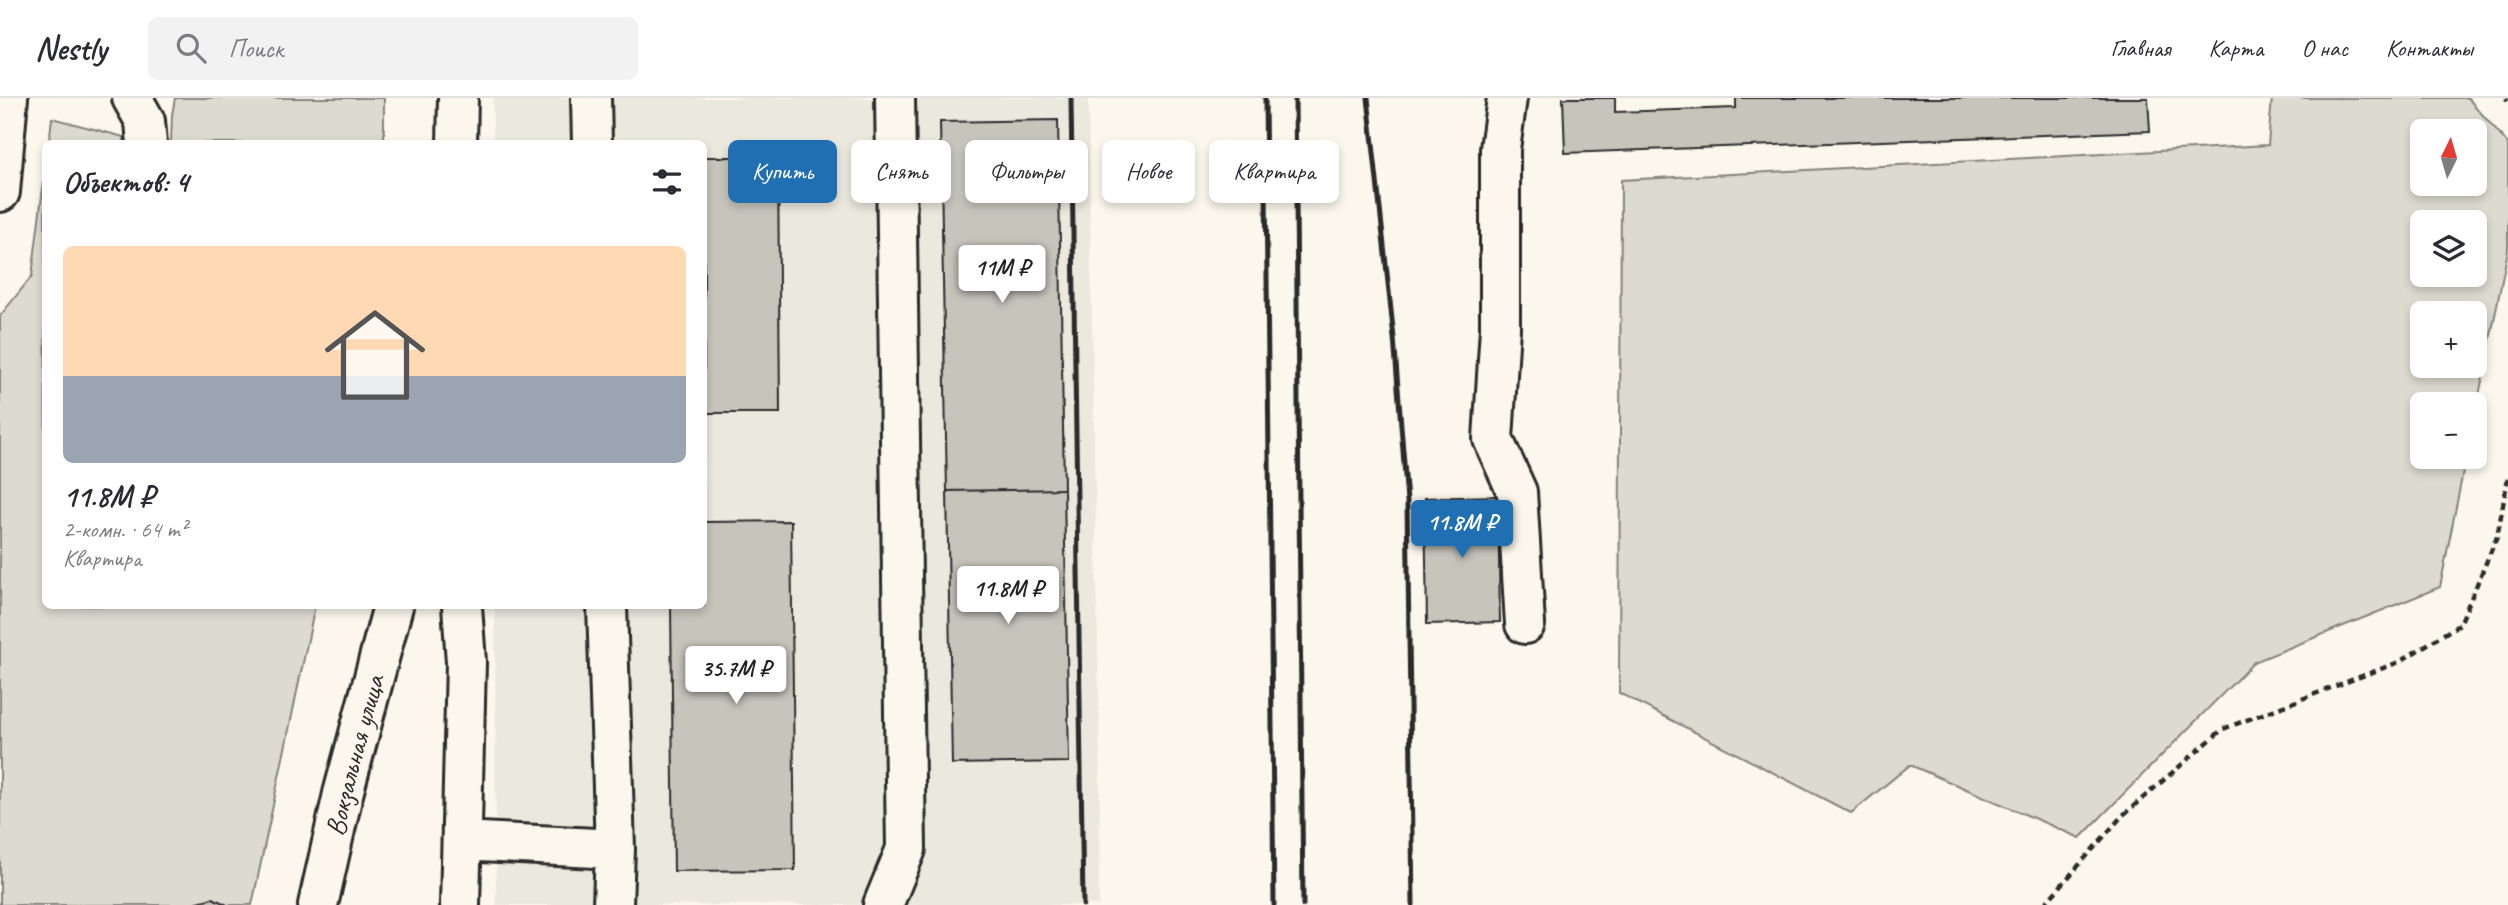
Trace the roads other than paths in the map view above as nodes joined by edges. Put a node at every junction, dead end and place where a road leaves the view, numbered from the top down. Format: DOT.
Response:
graph roads {
  1 [pos="132,98"];
  2 [pos="458,98"];
  3 [pos="591,98"];
  4 [pos="895,98"];
  5 [pos="1507,98"];
  6 [pos="9,99"];
  7 [pos="147,140"];
  8 [pos="457,140"];
  9 [pos="592,140"];
  10 [pos="0,192"];
  11 [pos="393,609"];
  12 [pos="462,609"];
  13 [pos="607,609"];
  14 [pos="1525,624"];
  15 [pos="462,841"];
  16 [pos="615,849"];
  17 [pos="318,905"];
  18 [pos="460,905"];
  19 [pos="612,905"];
  20 [pos="883,905"];
  1 -- 7 [label="main road"];
  2 -- 8 [label="main road"];
  3 -- 9 [label="main road"];
  4 -- 20 [label="main road"];
  5 -- 14 [label="main road"];
  6 -- 10 [label="main road"];
  11 -- 17 [label="main road, Вокзальная улица"];
  12 -- 15 [label="main road"];
  13 -- 16 [label="main road"];
  15 -- 16 [label="main road"];
  15 -- 18 [label="main road"];
  16 -- 19 [label="main road"];
}
